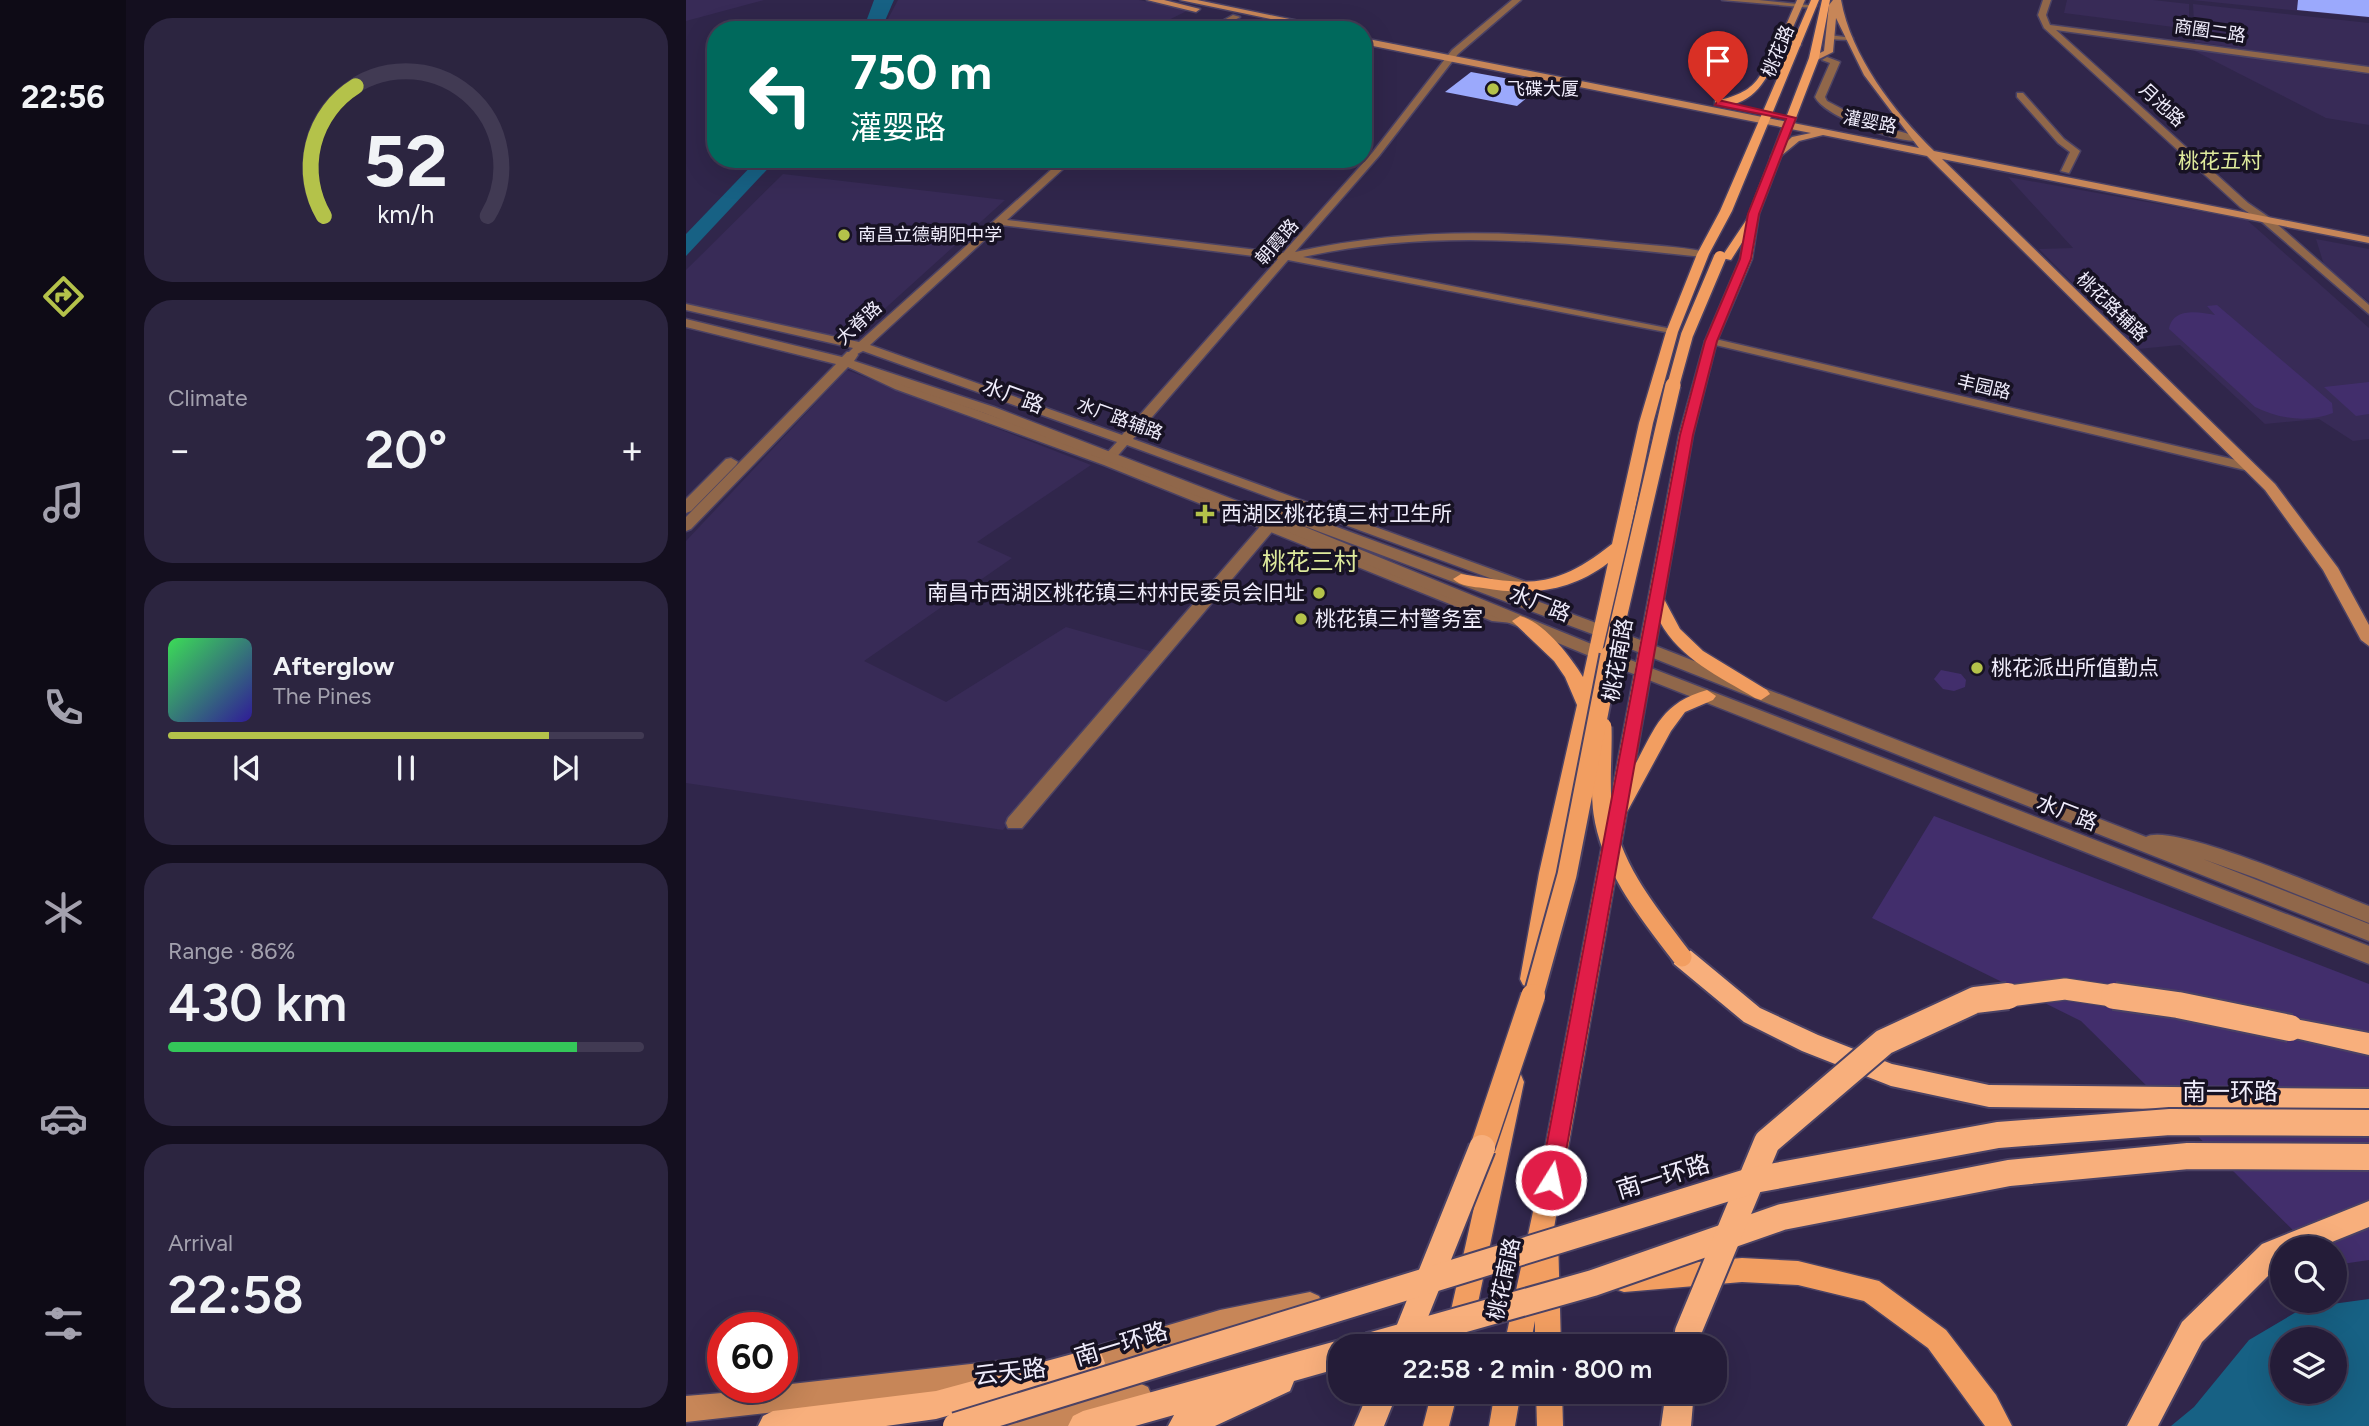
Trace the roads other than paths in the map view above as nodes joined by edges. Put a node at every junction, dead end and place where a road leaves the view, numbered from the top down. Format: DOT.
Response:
graph roads {
  1 [pos="1151,0"];
  2 [pos="1184,0"];
  3 [pos="1517,0"];
  4 [pos="1726,0"];
  5 [pos="2047,0"];
  6 [pos="1827,1"];
  7 [pos="1800,3"];
  8 [pos="1236,17"];
  9 [pos="1228,21"];
  10 [pos="1257,21"];
  11 [pos="1292,21"];
  12 [pos="2047,26"];
  13 [pos="1787,32"];
  14 [pos="1372,36"];
  15 [pos="1829,37"];
  16 [pos="1849,38"];
  17 [pos="1372,42"];
  18 [pos="1797,45"];
  19 [pos="1452,55"];
  20 [pos="1821,59"];
  21 [pos="2369,70"];
  22 [pos="2020,95"];
  23 [pos="1718,103"];
  24 [pos="1767,116"];
  25 [pos="1790,121"];
  26 [pos="1839,134"];
  27 [pos="1922,144"];
  28 [pos="1372,154"];
  29 [pos="1376,154"];
  30 [pos="1775,158"];
  31 [pos="1372,159"];
  32 [pos="1059,168"];
  33 [pos="1364,168"];
  34 [pos="2066,171"];
  35 [pos="2244,205"];
  36 [pos="1754,214"];
  37 [pos="2266,220"];
  38 [pos="999,222"];
  39 [pos="2369,229"];
  40 [pos="2369,240"];
  41 [pos="1717,256"];
  42 [pos="1287,257"];
  43 [pos="686,307"];
  44 [pos="2369,311"];
  45 [pos="686,315"];
  46 [pos="686,323"];
  47 [pos="1672,332"];
  48 [pos="1711,341"];
  49 [pos="847,354"];
  50 [pos="1118,448"];
  51 [pos="2249,467"];
  52 [pos="686,508"];
  53 [pos="1275,519"];
  54 [pos="686,526"];
  55 [pos="1620,547"];
  56 [pos="1461,579"];
  57 [pos="1535,589"];
  58 [pos="1656,598"];
  59 [pos="1520,621"];
  60 [pos="1601,631"];
  61 [pos="2369,640"];
  62 [pos="1646,648"];
  63 [pos="1597,653"];
  64 [pos="1642,671"];
  65 [pos="1761,694"];
  66 [pos="1707,696"];
  67 [pos="1586,704"];
  68 [pos="1615,821"];
  69 [pos="1015,823"];
  70 [pos="2122,836"];
  71 [pos="2369,915"];
  72 [pos="2369,933"];
  73 [pos="2369,955"];
  74 [pos="1682,957"];
  75 [pos="2369,1044"];
  76 [pos="2369,1100"];
  77 [pos="2369,1123"];
  78 [pos="1482,1148"];
  79 [pos="2369,1157"];
  80 [pos="1546,1207"];
  81 [pos="2369,1214"];
  82 [pos="2313,1236"];
  83 [pos="2270,1254"];
  84 [pos="1534,1262"];
  85 [pos="1473,1273"];
  86 [pos="1593,1283"];
  87 [pos="1523,1313"];
  88 [pos="1407,1334"];
  89 [pos="1412,1334"];
  90 [pos="1458,1334"];
  91 [pos="1461,1334"];
  92 [pos="1519,1334"];
  93 [pos="1548,1334"];
  94 [pos="1688,1334"];
  95 [pos="1328,1354"];
  96 [pos="1328,1355"];
  97 [pos="1328,1357"];
  98 [pos="1091,1363"];
  99 [pos="1378,1404"];
  100 [pos="1442,1404"];
  101 [pos="1506,1404"];
  102 [pos="1549,1404"];
  103 [pos="1679,1404"];
  104 [pos="686,1409"];
  105 [pos="773,1426"];
  106 [pos="957,1426"];
  107 [pos="1017,1426"];
  108 [pos="1083,1426"];
  109 [pos="1183,1426"];
  110 [pos="1369,1426"];
  111 [pos="1437,1426"];
  112 [pos="1502,1426"];
  113 [pos="1550,1426"];
  114 [pos="1676,1426"];
  115 [pos="1999,1426"];
  116 [pos="2142,1426"];
  1 -- 8 [label="main road"];
  2 -- 11 [label="main road"];
  3 -- 19 [label="street, 朝霞路"];
  4 -- 7 [label="street"];
  5 -- 12 [label="street"];
  6 -- 7 [label="street"];
  6 -- 15 [label="main road"];
  6 -- 16 [label="main road, 桃花路辅路"];
  6 -- 18 [label="main road, 桃花路"];
  6 -- 20 [label="main road, 桃花南路"];
  7 -- 13 [label="main road"];
  8 -- 9 [label="street"];
  8 -- 10 [label="main road"];
  12 -- 21 [label="street, 商圈二路"];
  12 -- 35 [label="street, 月池路"];
  13 -- 18 [label="main road"];
  13 -- 23 [label="main road"];
  14 -- 19 [label="main road, 灌婴路"];
  15 -- 16 [label="street"];
  15 -- 20 [label="main road"];
  16 -- 27 [label="main road, 桃花路辅路"];
  17 -- 19 [label="main road, 灌婴路"];
  18 -- 24 [label="main road, 桃花路"];
  19 -- 23 [label="main road, 灌婴路"];
  19 -- 24 [label="main road, 灌婴路"];
  19 -- 29 [label="street, 朝霞路"];
  20 -- 25 [label="main road, 桃花南路"];
  20 -- 27 [label="street"];
  22 -- 34 [label="street"];
  23 -- 24 [label="main road, 灌婴路"];
  24 -- 25 [label="main road, 灌婴路"];
  24 -- 41 [label="main road, 桃花南路"];
  25 -- 26 [label="main road, 灌婴路"];
  25 -- 27 [label="main road, 灌婴路"];
  25 -- 30 [label="main road, 桃花南路"];
  26 -- 27 [label="main road, 灌婴路"];
  26 -- 30 [label="main road"];
  27 -- 34 [label="main road, 灌婴路"];
  27 -- 37 [label="main road, 灌婴路"];
  27 -- 51 [label="main road, 桃花路辅路"];
  28 -- 29 [label="street"];
  29 -- 31 [label="street, 朝霞路"];
  30 -- 36 [label="main road, 桃花南路"];
  32 -- 38 [label="street, 大脊路"];
  33 -- 42 [label="street, 朝霞路"];
  34 -- 35 [label="main road, 灌婴路"];
  35 -- 37 [label="street, 月池路"];
  35 -- 39 [label="main road, 灌婴路"];
  36 -- 41 [label="main road"];
  36 -- 48 [label="main road, 桃花南路"];
  37 -- 40 [label="main road, 灌婴路"];
  37 -- 44 [label="street, 月池路"];
  38 -- 42 [label="street"];
  38 -- 49 [label="street, 大脊路"];
  41 -- 42 [label="street"];
  41 -- 47 [label="main road, 桃花南路"];
  41 -- 74 [label="main road, bridge"];
  41 -- 78 [label="main road, bridge"];
  42 -- 47 [label="street"];
  42 -- 50 [label="street, 朝霞路"];
  43 -- 49 [label="street, 水厂路辅路"];
  45 -- 49 [label="street, 水厂路"];
  46 -- 49 [label="street, 水厂路"];
  47 -- 55 [label="main road, 桃花南路"];
  48 -- 51 [label="street, 丰园路"];
  48 -- 58 [label="main road, 桃花南路"];
  49 -- 50 [label="street, 水厂路辅路"];
  49 -- 50 [label="street, 水厂路"];
  49 -- 52 [label="street, 大脊路"];
  49 -- 53 [label="street, 水厂路辅路"];
  49 -- 54 [label="street, 大脊路"];
  50 -- 53 [label="street, 水厂路"];
  50 -- 57 [label="street, 水厂路辅路"];
  51 -- 61 [label="main road, 桃花路辅路"];
  53 -- 56 [label="street, 水厂路"];
  53 -- 59 [label="street, 水厂路"];
  53 -- 69 [label="street"];
  55 -- 57 [label="main road"];
  55 -- 60 [label="main road, 桃花南路"];
  56 -- 57 [label="main road"];
  56 -- 60 [label="street, 水厂路"];
  58 -- 62 [label="main road, 桃花南路"];
  58 -- 65 [label="main road"];
  59 -- 63 [label="street, 水厂路"];
  59 -- 67 [label="main road"];
  60 -- 62 [label="street, 水厂路"];
  60 -- 63 [label="main road, 桃花南路"];
  62 -- 64 [label="main road, 桃花南路"];
  62 -- 65 [label="street, 水厂路"];
  63 -- 64 [label="street, 水厂路"];
  63 -- 67 [label="main road, 桃花南路"];
  64 -- 66 [label="street, 水厂路"];
  64 -- 68 [label="main road, 桃花南路"];
  65 -- 70 [label="street, 水厂路"];
  66 -- 68 [label="main road"];
  66 -- 73 [label="street, 水厂路"];
  67 -- 85 [label="main road, 桃花南路"];
  68 -- 80 [label="main road, 桃花南路"];
  70 -- 71 [label="street"];
  70 -- 72 [label="street, 水厂路"];
  74 -- 76 [label="highway"];
  75 -- 94 [label="highway, bridge"];
  77 -- 106 [label="highway, 南一环路, bridge"];
  78 -- 88 [label="highway, bridge"];
  79 -- 86 [label="highway, bridge"];
  80 -- 84 [label="main road, 桃花南路"];
  80 -- 93 [label="main road"];
  81 -- 82 [label="highway"];
  83 -- 116 [label="highway"];
  84 -- 85 [label="main road, 云天路"];
  84 -- 87 [label="main road, 桃花南路"];
  85 -- 90 [label="main road, 桃花南路"];
  85 -- 98 [label="main road, 云天路"];
  86 -- 89 [label="highway, bridge"];
  86 -- 115 [label="main road, bridge"];
  87 -- 91 [label="main road"];
  87 -- 92 [label="main road, 桃花南路"];
  95 -- 107 [label="main road"];
  96 -- 108 [label="highway"];
  97 -- 109 [label="highway"];
  98 -- 104 [label="main road, 云天路"];
  98 -- 105 [label="highway"];
  99 -- 110 [label="highway"];
  100 -- 111 [label="main road"];
  101 -- 112 [label="main road"];
  102 -- 113 [label="main road"];
  103 -- 114 [label="highway"];
}
